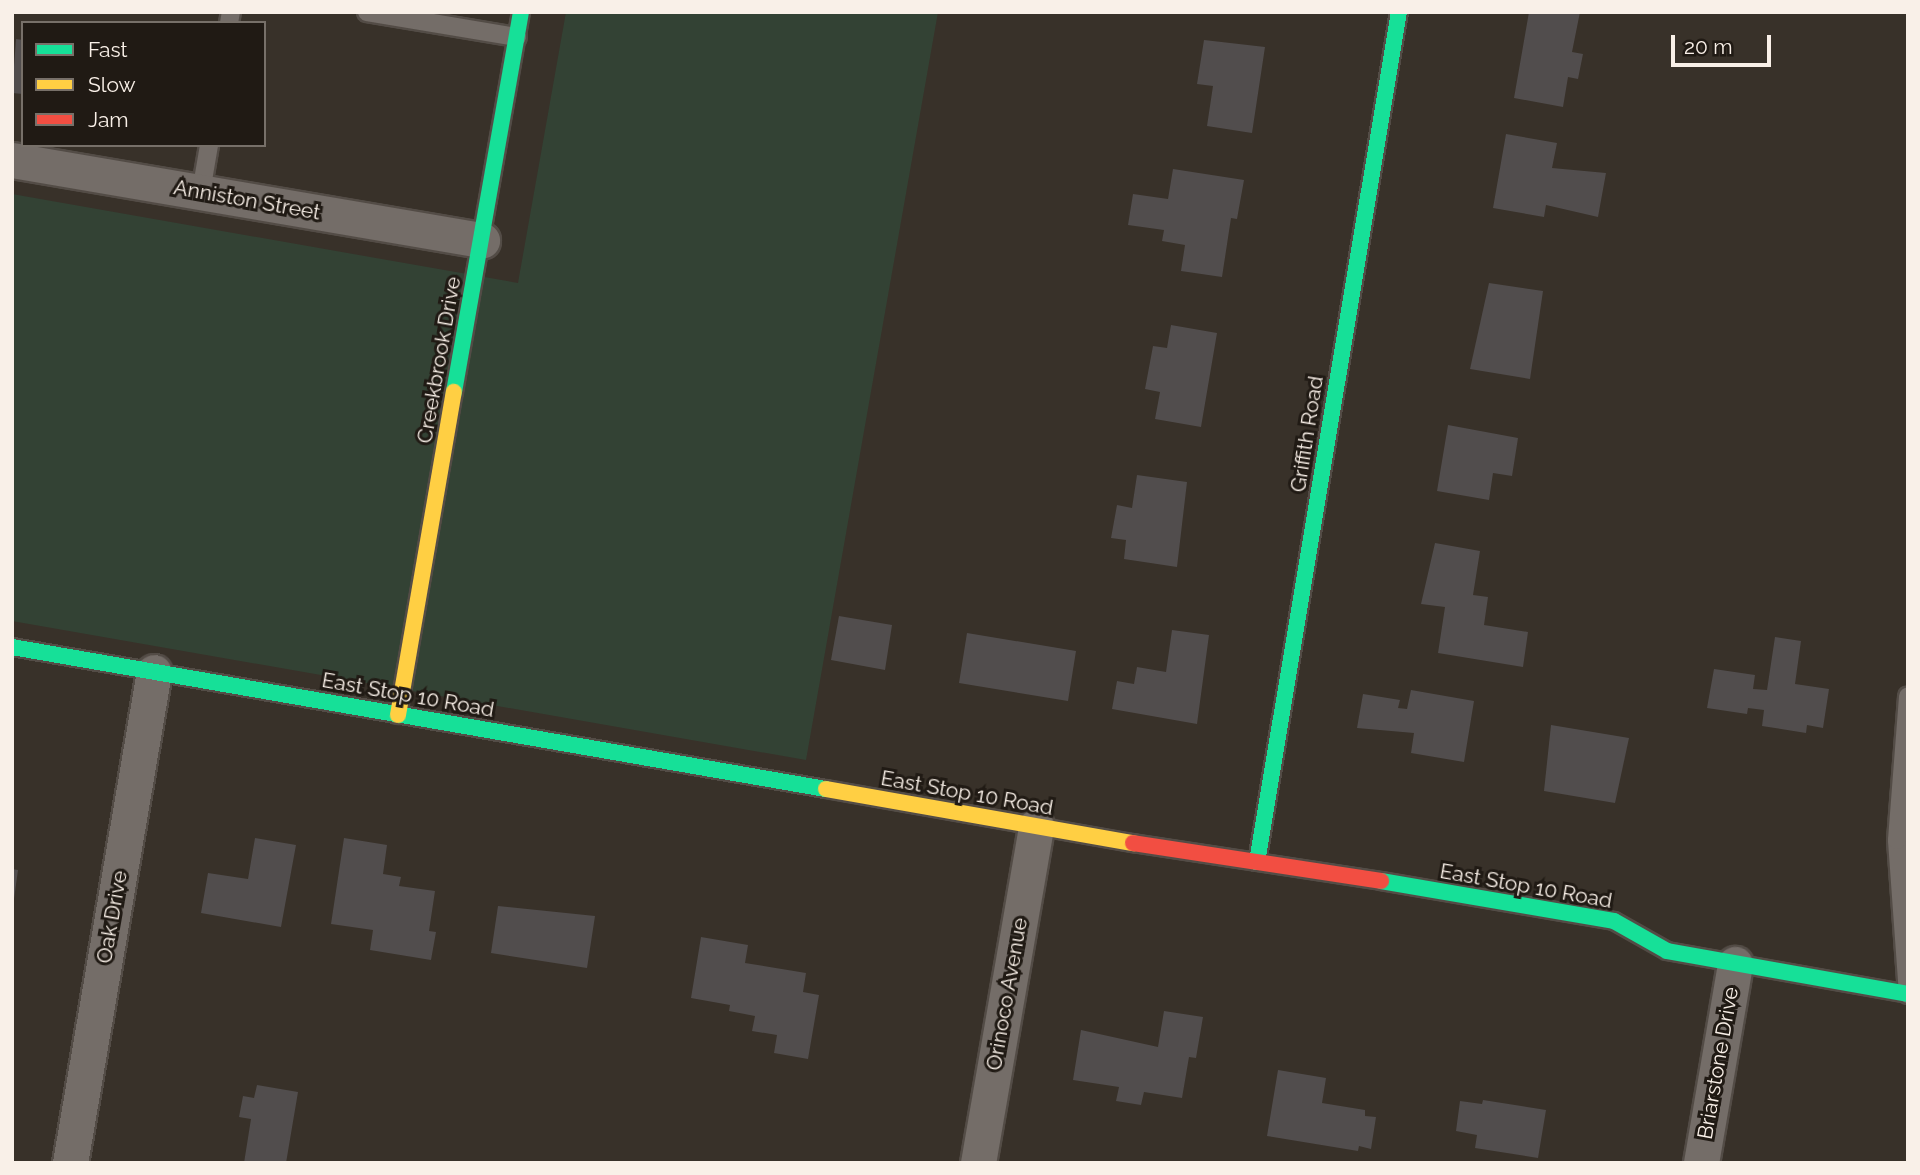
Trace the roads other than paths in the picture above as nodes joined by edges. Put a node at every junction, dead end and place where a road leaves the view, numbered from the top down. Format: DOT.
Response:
graph roads {
  1 [pos="521,12"];
  2 [pos="1399,12"];
  3 [pos="379,13"];
  4 [pos="517,37"];
  5 [pos="209,147"];
  6 [pos="12,160"];
  7 [pos="201,192"];
  8 [pos="482,240"];
  9 [pos="12,647"];
  10 [pos="154,672"];
  11 [pos="1908,696"];
  12 [pos="398,715"];
  13 [pos="1036,826"];
  14 [pos="1257,862"];
  15 [pos="1735,964"];
  16 [pos="1908,994"];
  17 [pos="70,1163"];
  18 [pos="978,1163"];
  19 [pos="1701,1163"];
  1 -- 4 [label="street, Creekbrook Drive"];
  2 -- 14 [label="street, Griffith Road"];
  3 -- 4 [label="lane"];
  4 -- 8 [label="street, Creekbrook Drive"];
  5 -- 7 [label="lane"];
  6 -- 7 [label="street, Anniston Street"];
  7 -- 8 [label="street, Anniston Street"];
  8 -- 12 [label="street, Creekbrook Drive"];
  9 -- 10 [label="street, East Stop 10 Road"];
  10 -- 12 [label="street, East Stop 10 Road"];
  10 -- 17 [label="street, Oak Drive"];
  11 -- 16 [label="lane"];
  12 -- 13 [label="street, East Stop 10 Road"];
  13 -- 14 [label="street, East Stop 10 Road"];
  13 -- 18 [label="street, Orinoco Avenue"];
  14 -- 15 [label="street, East Stop 10 Road"];
  15 -- 16 [label="street, East Stop 10 Road"];
  15 -- 19 [label="street, Briarstone Drive"];
}
